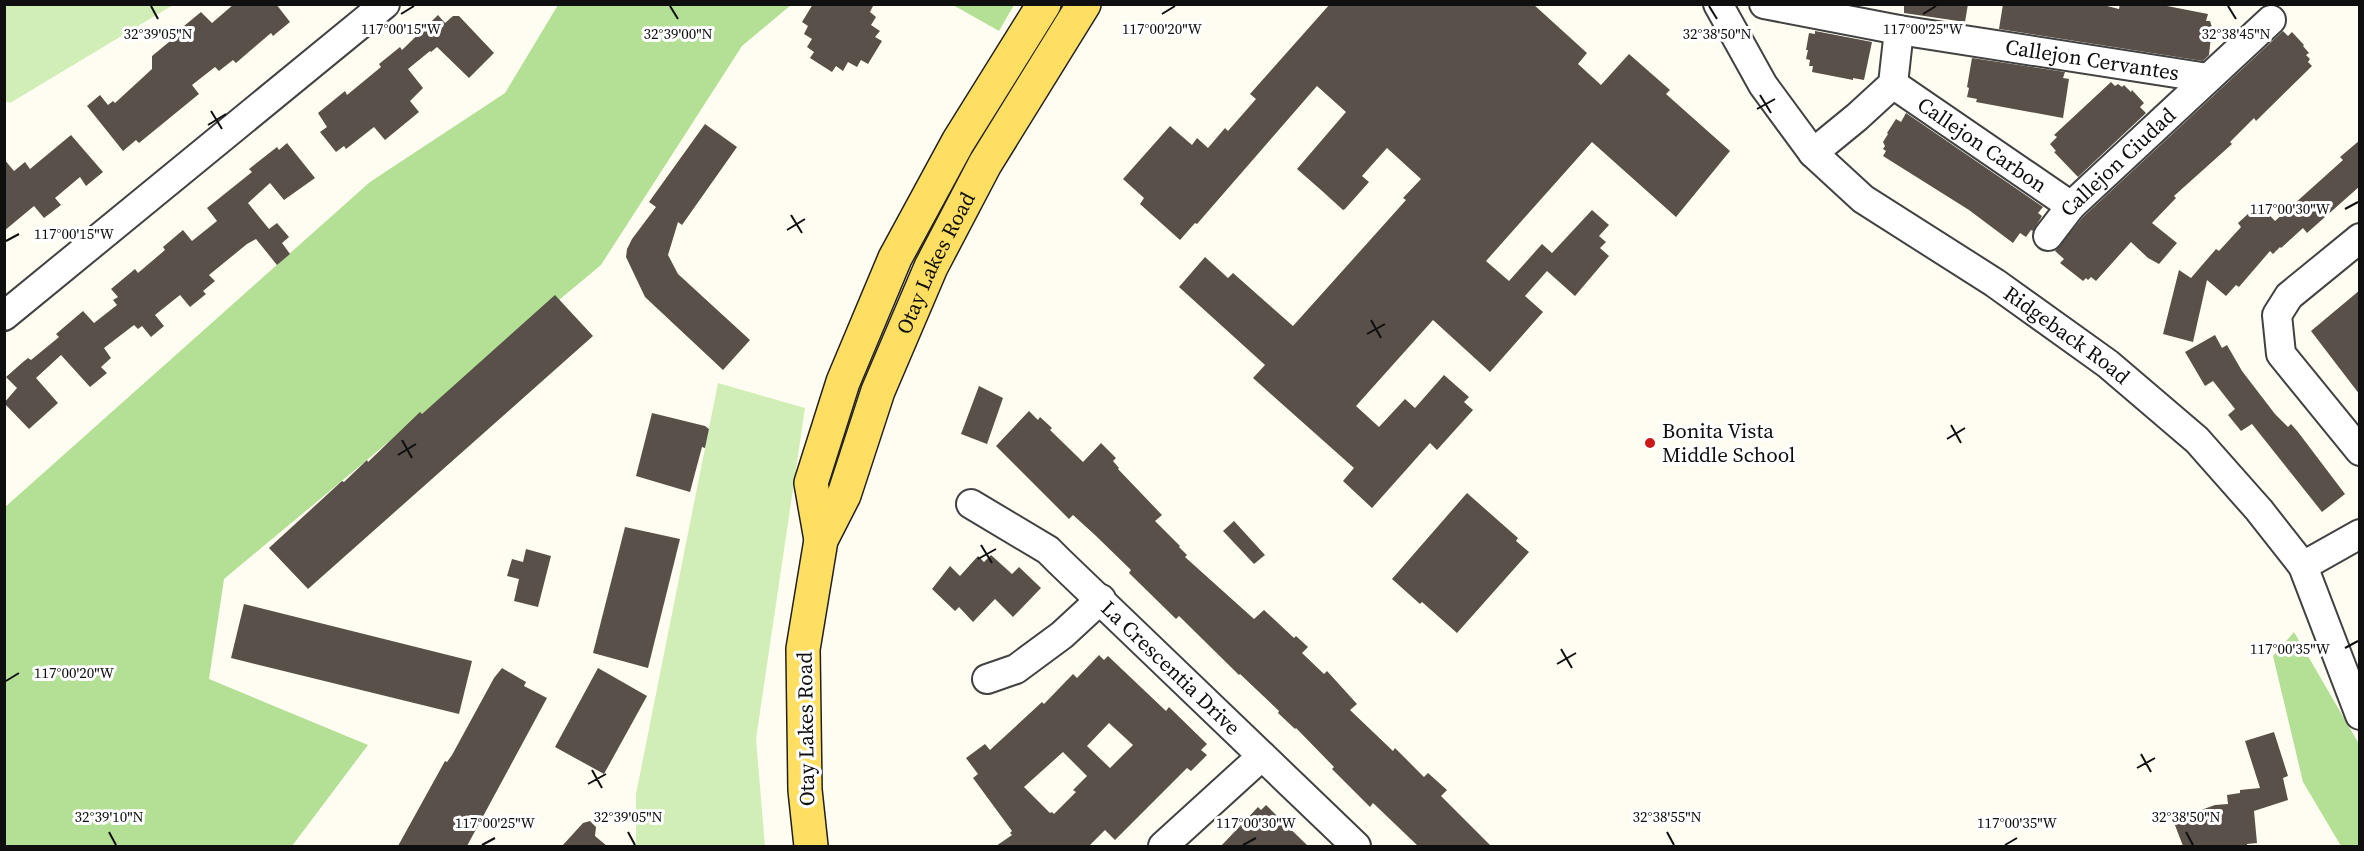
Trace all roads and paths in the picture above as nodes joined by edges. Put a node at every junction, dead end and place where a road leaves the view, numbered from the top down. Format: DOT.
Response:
graph roads {
  1 [pos="385,4"];
  2 [pos="1044,4"];
  3 [pos="1084,4"];
  4 [pos="1718,4"];
  5 [pos="1764,4"];
  6 [pos="2271,20"];
  7 [pos="1899,30"];
  8 [pos="2208,78"];
  9 [pos="1893,84"];
  10 [pos="1813,153"];
  11 [pos="2071,206"];
  12 [pos="2048,236"];
  13 [pos="2360,238"];
  14 [pos="4,316"];
  15 [pos="2360,451"];
  16 [pos="971,504"];
  17 [pos="2360,534"];
  18 [pos="821,540"];
  19 [pos="2303,566"];
  20 [pos="1101,599"];
  21 [pos="987,679"];
  22 [pos="2360,715"];
  23 [pos="1263,756"];
  24 [pos="811,846"];
  25 [pos="1163,846"];
  26 [pos="1356,846"];
  1 -- 14 [label="street"];
  2 -- 18 [label="main road, Otay Lakes Road"];
  3 -- 18 [label="main road, Otay Lakes Road"];
  4 -- 10 [label="street, Ridgeback Road"];
  5 -- 7 [label="street, Callejon Cervantes"];
  6 -- 8 [label="street, Callejon Ciudad"];
  7 -- 8 [label="street, Callejon Cervantes"];
  7 -- 9 [label="street"];
  8 -- 11 [label="street, Callejon Ciudad"];
  9 -- 10 [label="street"];
  9 -- 11 [label="street, Callejon Carbon"];
  10 -- 19 [label="street, Ridgeback Road"];
  11 -- 12 [label="street, Callejon Ciudad"];
  13 -- 15 [label="street"];
  16 -- 20 [label="street, La Crescentia Drive"];
  17 -- 19 [label="street"];
  18 -- 24 [label="main road, Otay Lakes Road"];
  19 -- 22 [label="street, Ridgeback Road"];
  20 -- 21 [label="street"];
  20 -- 23 [label="street, La Crescentia Drive"];
  23 -- 25 [label="street"];
  23 -- 26 [label="street, La Crescentia Drive"];
}
